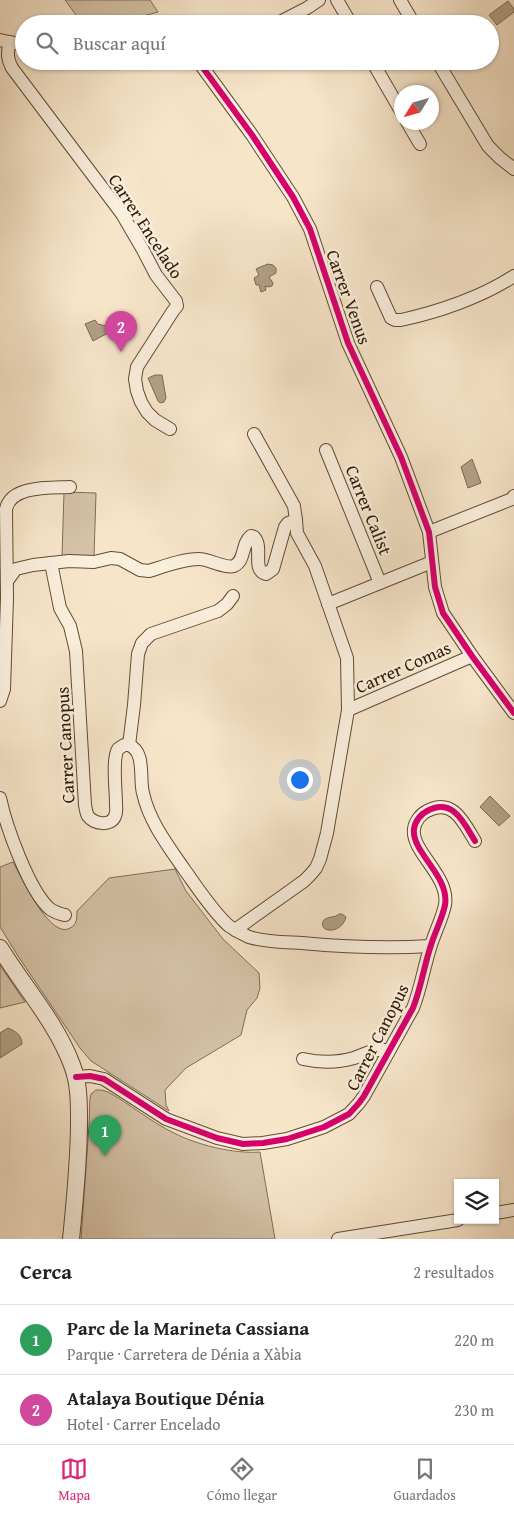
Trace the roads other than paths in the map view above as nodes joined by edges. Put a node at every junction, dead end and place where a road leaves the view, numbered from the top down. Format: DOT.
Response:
graph roads {
  1 [pos="319,0"];
  2 [pos="337,0"];
  3 [pos="400,0"];
  4 [pos="292,15"];
  5 [pos="346,15"];
  6 [pos="409,15"];
  7 [pos="5,41"];
  8 [pos="205,70"];
  9 [pos="377,70"];
  10 [pos="442,70"];
  11 [pos="394,99"];
  12 [pos="412,130"];
  13 [pos="420,144"];
  14 [pos="514,169"];
  15 [pos="514,276"];
  16 [pos="377,287"];
  17 [pos="170,428"];
  18 [pos="254,434"];
  19 [pos="326,450"];
  20 [pos="70,487"];
  21 [pos="514,496"];
  22 [pos="296,520"];
  23 [pos="429,532"];
  24 [pos="432,562"];
  25 [pos="51,563"];
  26 [pos="7,581"];
  27 [pos="380,583"];
  28 [pos="234,596"];
  29 [pos="328,604"];
  30 [pos="472,656"];
  31 [pos="0,701"];
  32 [pos="348,710"];
  33 [pos="514,713"];
  34 [pos="129,745"];
  35 [pos="0,798"];
  36 [pos="475,841"];
  37 [pos="65,915"];
  38 [pos="235,930"];
  39 [pos="430,946"];
  40 [pos="0,948"];
  41 [pos="389,1051"];
  42 [pos="303,1059"];
  43 [pos="76,1077"];
  44 [pos="514,1210"];
  45 [pos="499,1213"];
  46 [pos="454,1221"];
  47 [pos="71,1239"];
  48 [pos="338,1239"];
  1 -- 4 [label="street"];
  2 -- 5 [label="street"];
  3 -- 6 [label="street"];
  7 -- 17 [label="street, Carrer Encelado"];
  8 -- 23 [label="street, Carrer Venus"];
  9 -- 11 [label="street"];
  10 -- 14 [label="street"];
  12 -- 13 [label="street"];
  15 -- 16 [label="street"];
  18 -- 22 [label="street"];
  19 -- 27 [label="street, Carrer Calist"];
  20 -- 26 [label="street"];
  21 -- 23 [label="street"];
  22 -- 25 [label="street"];
  22 -- 29 [label="street"];
  23 -- 24 [label="street, Carrer Venus"];
  24 -- 27 [label="street, Carrer Calist"];
  24 -- 30 [label="street, Carrer Venus"];
  25 -- 26 [label="street"];
  25 -- 34 [label="street, Carrer Canopus"];
  26 -- 31 [label="street"];
  27 -- 29 [label="street, Carrer Calist"];
  28 -- 34 [label="street"];
  29 -- 32 [label="street, Carrer Comas"];
  30 -- 32 [label="street, Carrer Comas"];
  30 -- 33 [label="street, Carrer Venus"];
  32 -- 38 [label="street, Carrer Comas"];
  34 -- 38 [label="street"];
  35 -- 37 [label="street"];
  36 -- 39 [label="street, Carrer Canopus"];
  38 -- 39 [label="street"];
  39 -- 41 [label="street, Carrer Canopus"];
  40 -- 43 [label="street"];
  41 -- 42 [label="street"];
  41 -- 43 [label="street, Carrer Canopus"];
  43 -- 47 [label="street"];
  44 -- 45 [label="street"];
  46 -- 48 [label="street"];
}
